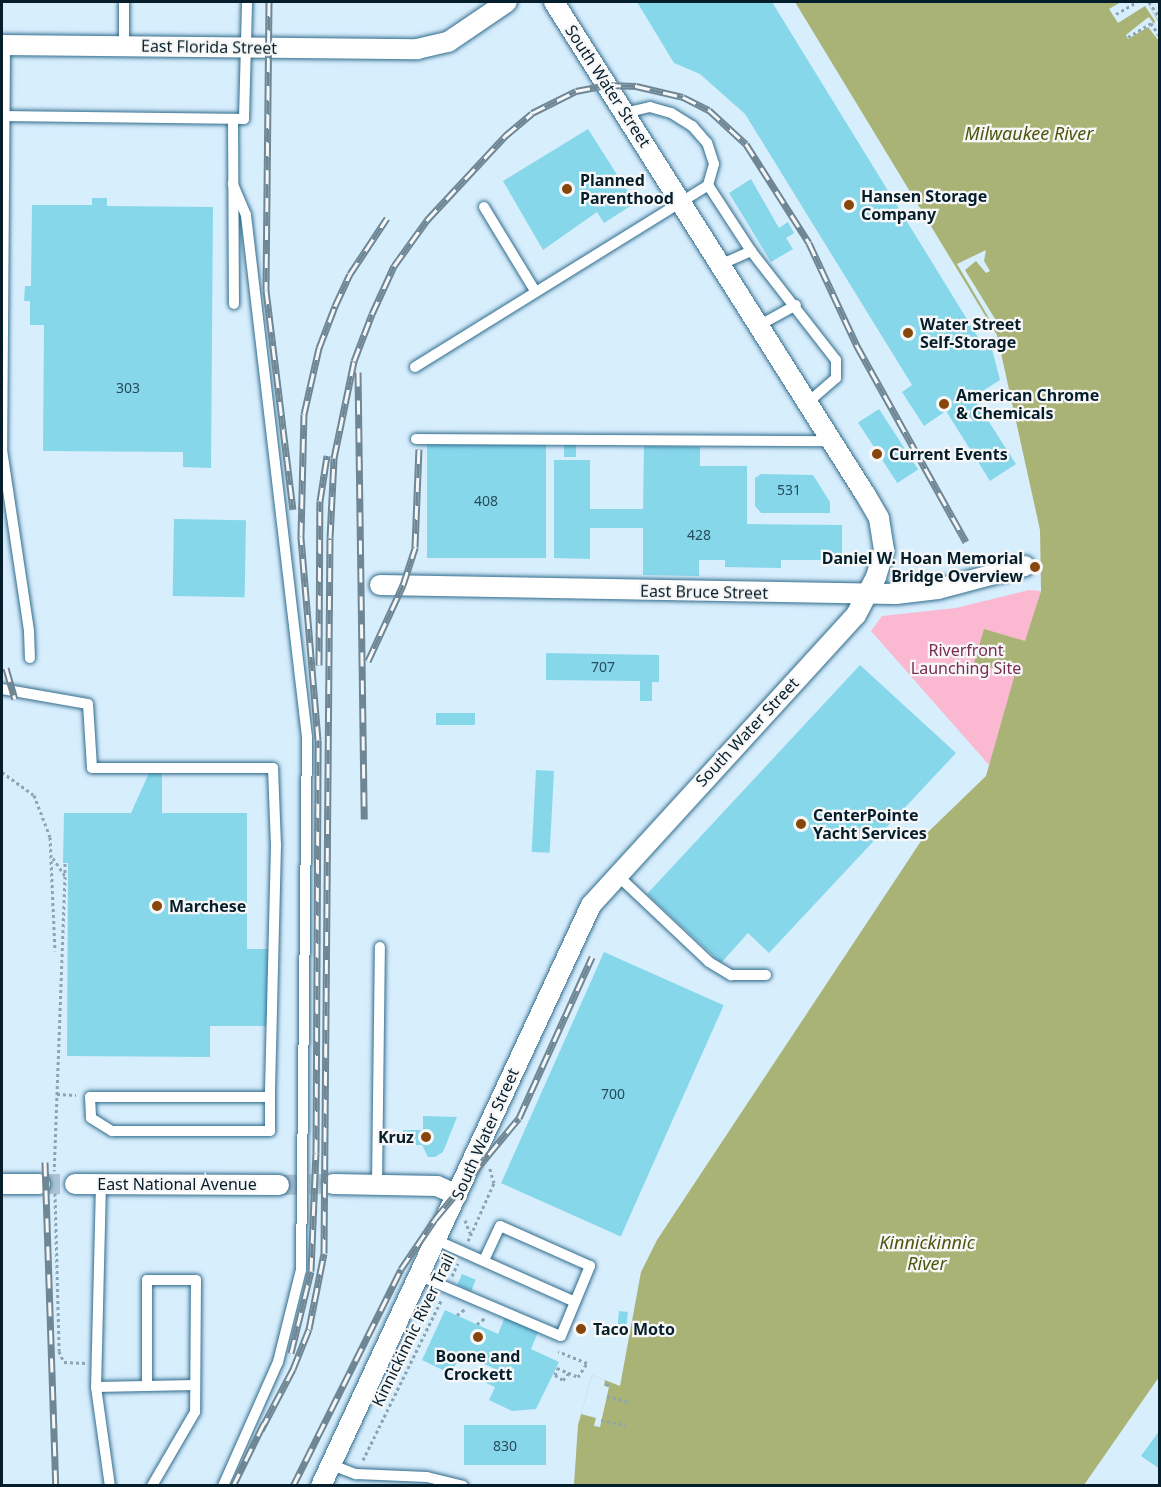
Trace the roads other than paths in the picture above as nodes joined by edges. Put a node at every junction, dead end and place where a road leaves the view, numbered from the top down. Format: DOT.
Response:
graph roads {
  1 [pos="124,2"];
  2 [pos="247,2"];
  3 [pos="507,2"];
  4 [pos="554,2"];
  5 [pos="3,45"];
  6 [pos="124,46"];
  7 [pos="246,48"];
  8 [pos="624,113"];
  9 [pos="5,116"];
  10 [pos="232,118"];
  11 [pos="233,184"];
  12 [pos="708,185"];
  13 [pos="681,198"];
  14 [pos="484,207"];
  15 [pos="751,251"];
  16 [pos="722,264"];
  17 [pos="535,291"];
  18 [pos="234,304"];
  19 [pos="796,305"];
  20 [pos="760,325"];
  21 [pos="415,367"];
  22 [pos="808,402"];
  23 [pos="416,438"];
  24 [pos="833,441"];
  25 [pos="1025,566"];
  26 [pos="380,585"];
  27 [pos="868,595"];
  28 [pos="30,658"];
  29 [pos="2,689"];
  30 [pos="616,874"];
  31 [pos="380,947"];
  32 [pos="766,975"];
  33 [pos="270,1097"];
  34 [pos="2,1184"];
  35 [pos="40,1184"];
  36 [pos="75,1184"];
  37 [pos="101,1184"];
  38 [pos="333,1184"];
  39 [pos="377,1184"];
  40 [pos="279,1185"];
  41 [pos="457,1195"];
  42 [pos="436,1240"];
  43 [pos="484,1262"];
  44 [pos="420,1276"];
  45 [pos="575,1302"];
  46 [pos="195,1385"];
  47 [pos="147,1386"];
  48 [pos="96,1387"];
  49 [pos="332,1465"];
  50 [pos="110,1485"];
  51 [pos="152,1485"];
  52 [pos="223,1485"];
  53 [pos="321,1485"];
  54 [pos="463,1485"];
  1 -- 6 [label="lane"];
  2 -- 7 [label="lane"];
  3 -- 7 [label="street, East Florida Street"];
  4 -- 8 [label="street, South Water Street"];
  5 -- 6 [label="street, East Florida Street"];
  5 -- 9 [label="lane"];
  6 -- 7 [label="street, East Florida Street"];
  7 -- 10 [label="lane"];
  8 -- 12 [label="lane"];
  8 -- 13 [label="street, South Water Street"];
  9 -- 10 [label="lane"];
  9 -- 28 [label="lane"];
  10 -- 11 [label="lane"];
  11 -- 18 [label="lane"];
  11 -- 52 [label="lane"];
  12 -- 13 [label="lane"];
  12 -- 15 [label="lane"];
  13 -- 16 [label="street, South Water Street"];
  13 -- 17 [label="lane"];
  14 -- 17 [label="lane"];
  15 -- 16 [label="lane"];
  15 -- 19 [label="lane"];
  16 -- 20 [label="street, South Water Street"];
  17 -- 21 [label="lane"];
  19 -- 20 [label="lane"];
  19 -- 22 [label="lane"];
  20 -- 22 [label="street, South Water Street"];
  22 -- 24 [label="street, South Water Street"];
  23 -- 24 [label="lane"];
  24 -- 27 [label="street, South Water Street"];
  25 -- 27 [label="street, East Bruce Street"];
  26 -- 27 [label="street, East Bruce Street"];
  27 -- 30 [label="street, South Water Street"];
  29 -- 33 [label="lane"];
  30 -- 32 [label="lane"];
  30 -- 41 [label="street, South Water Street"];
  31 -- 39 [label="lane"];
  33 -- 33 [label="lane"];
  34 -- 35 [label="street"];
  36 -- 37 [label="street, East National Avenue"];
  37 -- 40 [label="street, East National Avenue"];
  37 -- 48 [label="lane"];
  38 -- 39 [label="street"];
  39 -- 41 [label="street"];
  41 -- 42 [label="street, South Water Street"];
  42 -- 43 [label="lane"];
  42 -- 44 [label="street, South Water Street"];
  43 -- 45 [label="lane"];
  43 -- 45 [label="lane"];
  44 -- 45 [label="lane"];
  44 -- 49 [label="street, South Water Street"];
  46 -- 47 [label="lane"];
  46 -- 47 [label="lane"];
  46 -- 51 [label="lane"];
  47 -- 48 [label="lane"];
  48 -- 50 [label="lane"];
  49 -- 53 [label="street, South Water Street"];
  49 -- 54 [label="lane"];
}
